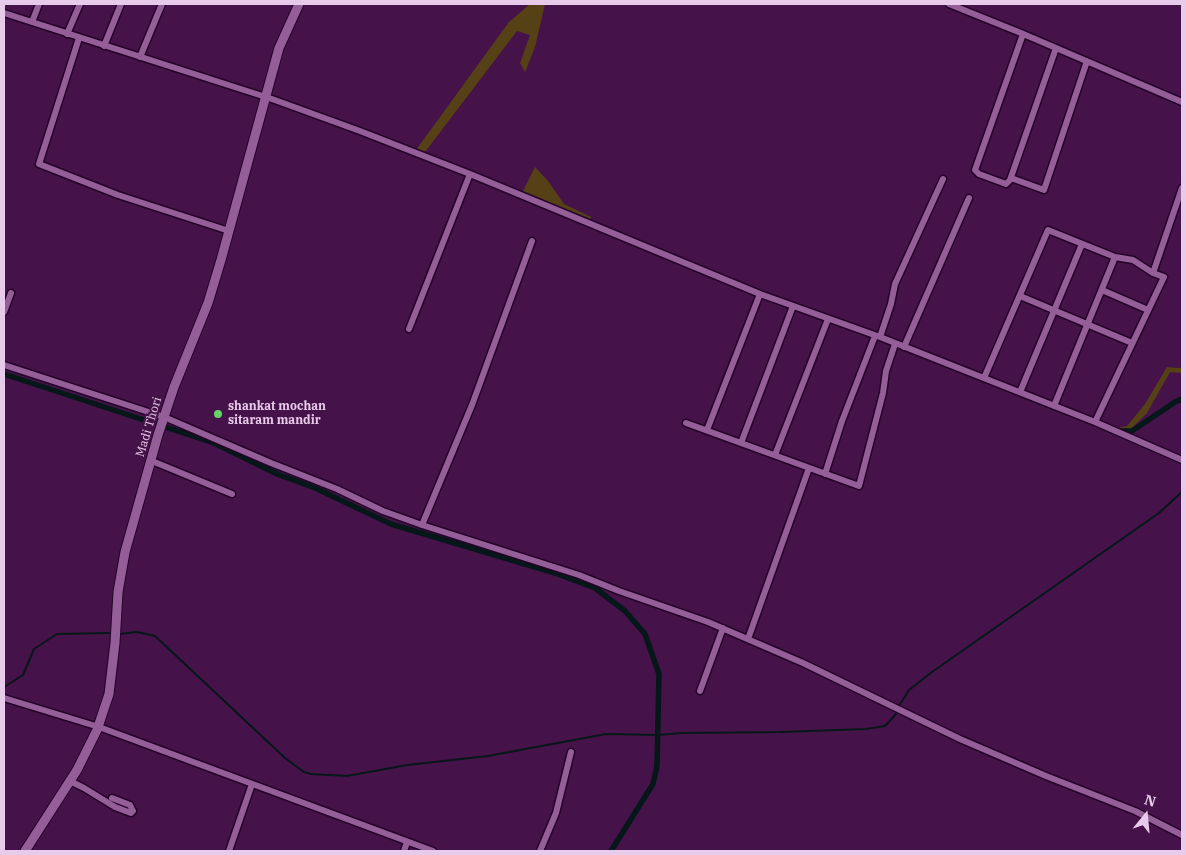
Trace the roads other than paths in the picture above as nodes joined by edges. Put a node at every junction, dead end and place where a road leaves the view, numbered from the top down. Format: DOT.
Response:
graph roads {
  1 [pos="39,4"];
  2 [pos="80,4"];
  3 [pos="121,4"];
  4 [pos="162,4"];
  5 [pos="299,4"];
  6 [pos="950,4"];
  7 [pos="4,14"];
  8 [pos="32,22"];
  9 [pos="67,34"];
  10 [pos="1023,34"];
  11 [pos="79,38"];
  12 [pos="104,46"];
  13 [pos="1056,48"];
  14 [pos="140,57"];
  15 [pos="1087,62"];
  16 [pos="265,97"];
  17 [pos="1182,102"];
  18 [pos="470,174"];
  19 [pos="1011,178"];
  20 [pos="943,179"];
  21 [pos="1182,188"];
  22 [pos="969,198"];
  23 [pos="229,231"];
  24 [pos="532,241"];
  25 [pos="1082,244"];
  26 [pos="1115,257"];
  27 [pos="1153,273"];
  28 [pos="1102,290"];
  29 [pos="12,293"];
  30 [pos="760,294"];
  31 [pos="1020,296"];
  32 [pos="793,306"];
  33 [pos="1054,310"];
  34 [pos="1148,310"];
  35 [pos="4,312"];
  36 [pos="828,319"];
  37 [pos="1088,324"];
  38 [pos="409,329"];
  39 [pos="877,337"];
  40 [pos="1132,343"];
  41 [pos="895,344"];
  42 [pos="904,347"];
  43 [pos="4,365"];
  44 [pos="984,378"];
  45 [pos="1020,392"];
  46 [pos="1054,406"];
  47 [pos="163,419"];
  48 [pos="1095,422"];
  49 [pos="686,423"];
  50 [pos="707,430"];
  51 [pos="741,443"];
  52 [pos="775,455"];
  53 [pos="152,460"];
  54 [pos="1182,460"];
  55 [pos="809,468"];
  56 [pos="825,474"];
  57 [pos="232,494"];
  58 [pos="422,526"];
  59 [pos="723,628"];
  60 [pos="748,638"];
  61 [pos="700,692"];
  62 [pos="4,699"];
  63 [pos="98,726"];
  64 [pos="571,752"];
  65 [pos="70,782"];
  66 [pos="252,784"];
  67 [pos="112,798"];
  68 [pos="1182,835"];
  69 [pos="406,842"];
  70 [pos="25,851"];
  71 [pos="229,851"];
  72 [pos="404,851"];
  73 [pos="433,851"];
  74 [pos="540,851"];
  1 -- 8 [label="street"];
  2 -- 9 [label="street"];
  3 -- 12 [label="street"];
  4 -- 14 [label="street"];
  5 -- 16 [label="main road, Madi Thori"];
  6 -- 10 [label="street"];
  7 -- 8 [label="street"];
  8 -- 9 [label="street"];
  9 -- 11 [label="street"];
  10 -- 13 [label="street"];
  10 -- 19 [label="street"];
  11 -- 12 [label="street"];
  11 -- 23 [label="street"];
  12 -- 14 [label="street"];
  13 -- 15 [label="street"];
  13 -- 19 [label="street"];
  14 -- 16 [label="street"];
  15 -- 17 [label="street"];
  15 -- 19 [label="street"];
  16 -- 18 [label="street"];
  16 -- 23 [label="main road, Madi Thori"];
  18 -- 30 [label="street"];
  18 -- 38 [label="street"];
  20 -- 39 [label="street"];
  21 -- 27 [label="street"];
  22 -- 42 [label="street"];
  23 -- 47 [label="main road, Madi Thori"];
  24 -- 58 [label="street"];
  25 -- 26 [label="street"];
  25 -- 31 [label="street"];
  25 -- 33 [label="street"];
  26 -- 27 [label="street"];
  26 -- 28 [label="street"];
  27 -- 34 [label="street"];
  28 -- 34 [label="street"];
  28 -- 37 [label="street"];
  29 -- 35 [label="street"];
  30 -- 32 [label="street"];
  30 -- 50 [label="street"];
  31 -- 33 [label="street"];
  31 -- 44 [label="street"];
  32 -- 36 [label="street"];
  32 -- 51 [label="street"];
  33 -- 37 [label="street"];
  33 -- 45 [label="street"];
  34 -- 40 [label="street"];
  36 -- 39 [label="street"];
  36 -- 52 [label="street"];
  37 -- 40 [label="street"];
  37 -- 46 [label="street"];
  39 -- 41 [label="street"];
  39 -- 56 [label="street"];
  40 -- 48 [label="street"];
  41 -- 42 [label="street"];
  41 -- 56 [label="street"];
  42 -- 44 [label="street"];
  43 -- 47 [label="street"];
  44 -- 45 [label="street"];
  45 -- 46 [label="street"];
  46 -- 48 [label="street"];
  47 -- 53 [label="main road, Madi Thori"];
  47 -- 58 [label="street"];
  48 -- 54 [label="street"];
  49 -- 50 [label="street"];
  50 -- 51 [label="street"];
  51 -- 52 [label="street"];
  52 -- 55 [label="street"];
  53 -- 57 [label="street"];
  53 -- 63 [label="main road, Madi Thori"];
  55 -- 56 [label="street"];
  55 -- 60 [label="street"];
  58 -- 59 [label="street"];
  59 -- 60 [label="street"];
  59 -- 61 [label="street"];
  60 -- 68 [label="street"];
  62 -- 63 [label="street"];
  63 -- 65 [label="main road, Madi Thori"];
  63 -- 66 [label="street"];
  64 -- 74 [label="street"];
  65 -- 67 [label="street"];
  65 -- 70 [label="main road, Madi Thori"];
  66 -- 69 [label="street"];
  66 -- 71 [label="street"];
  69 -- 72 [label="street"];
  69 -- 73 [label="street"];
}
